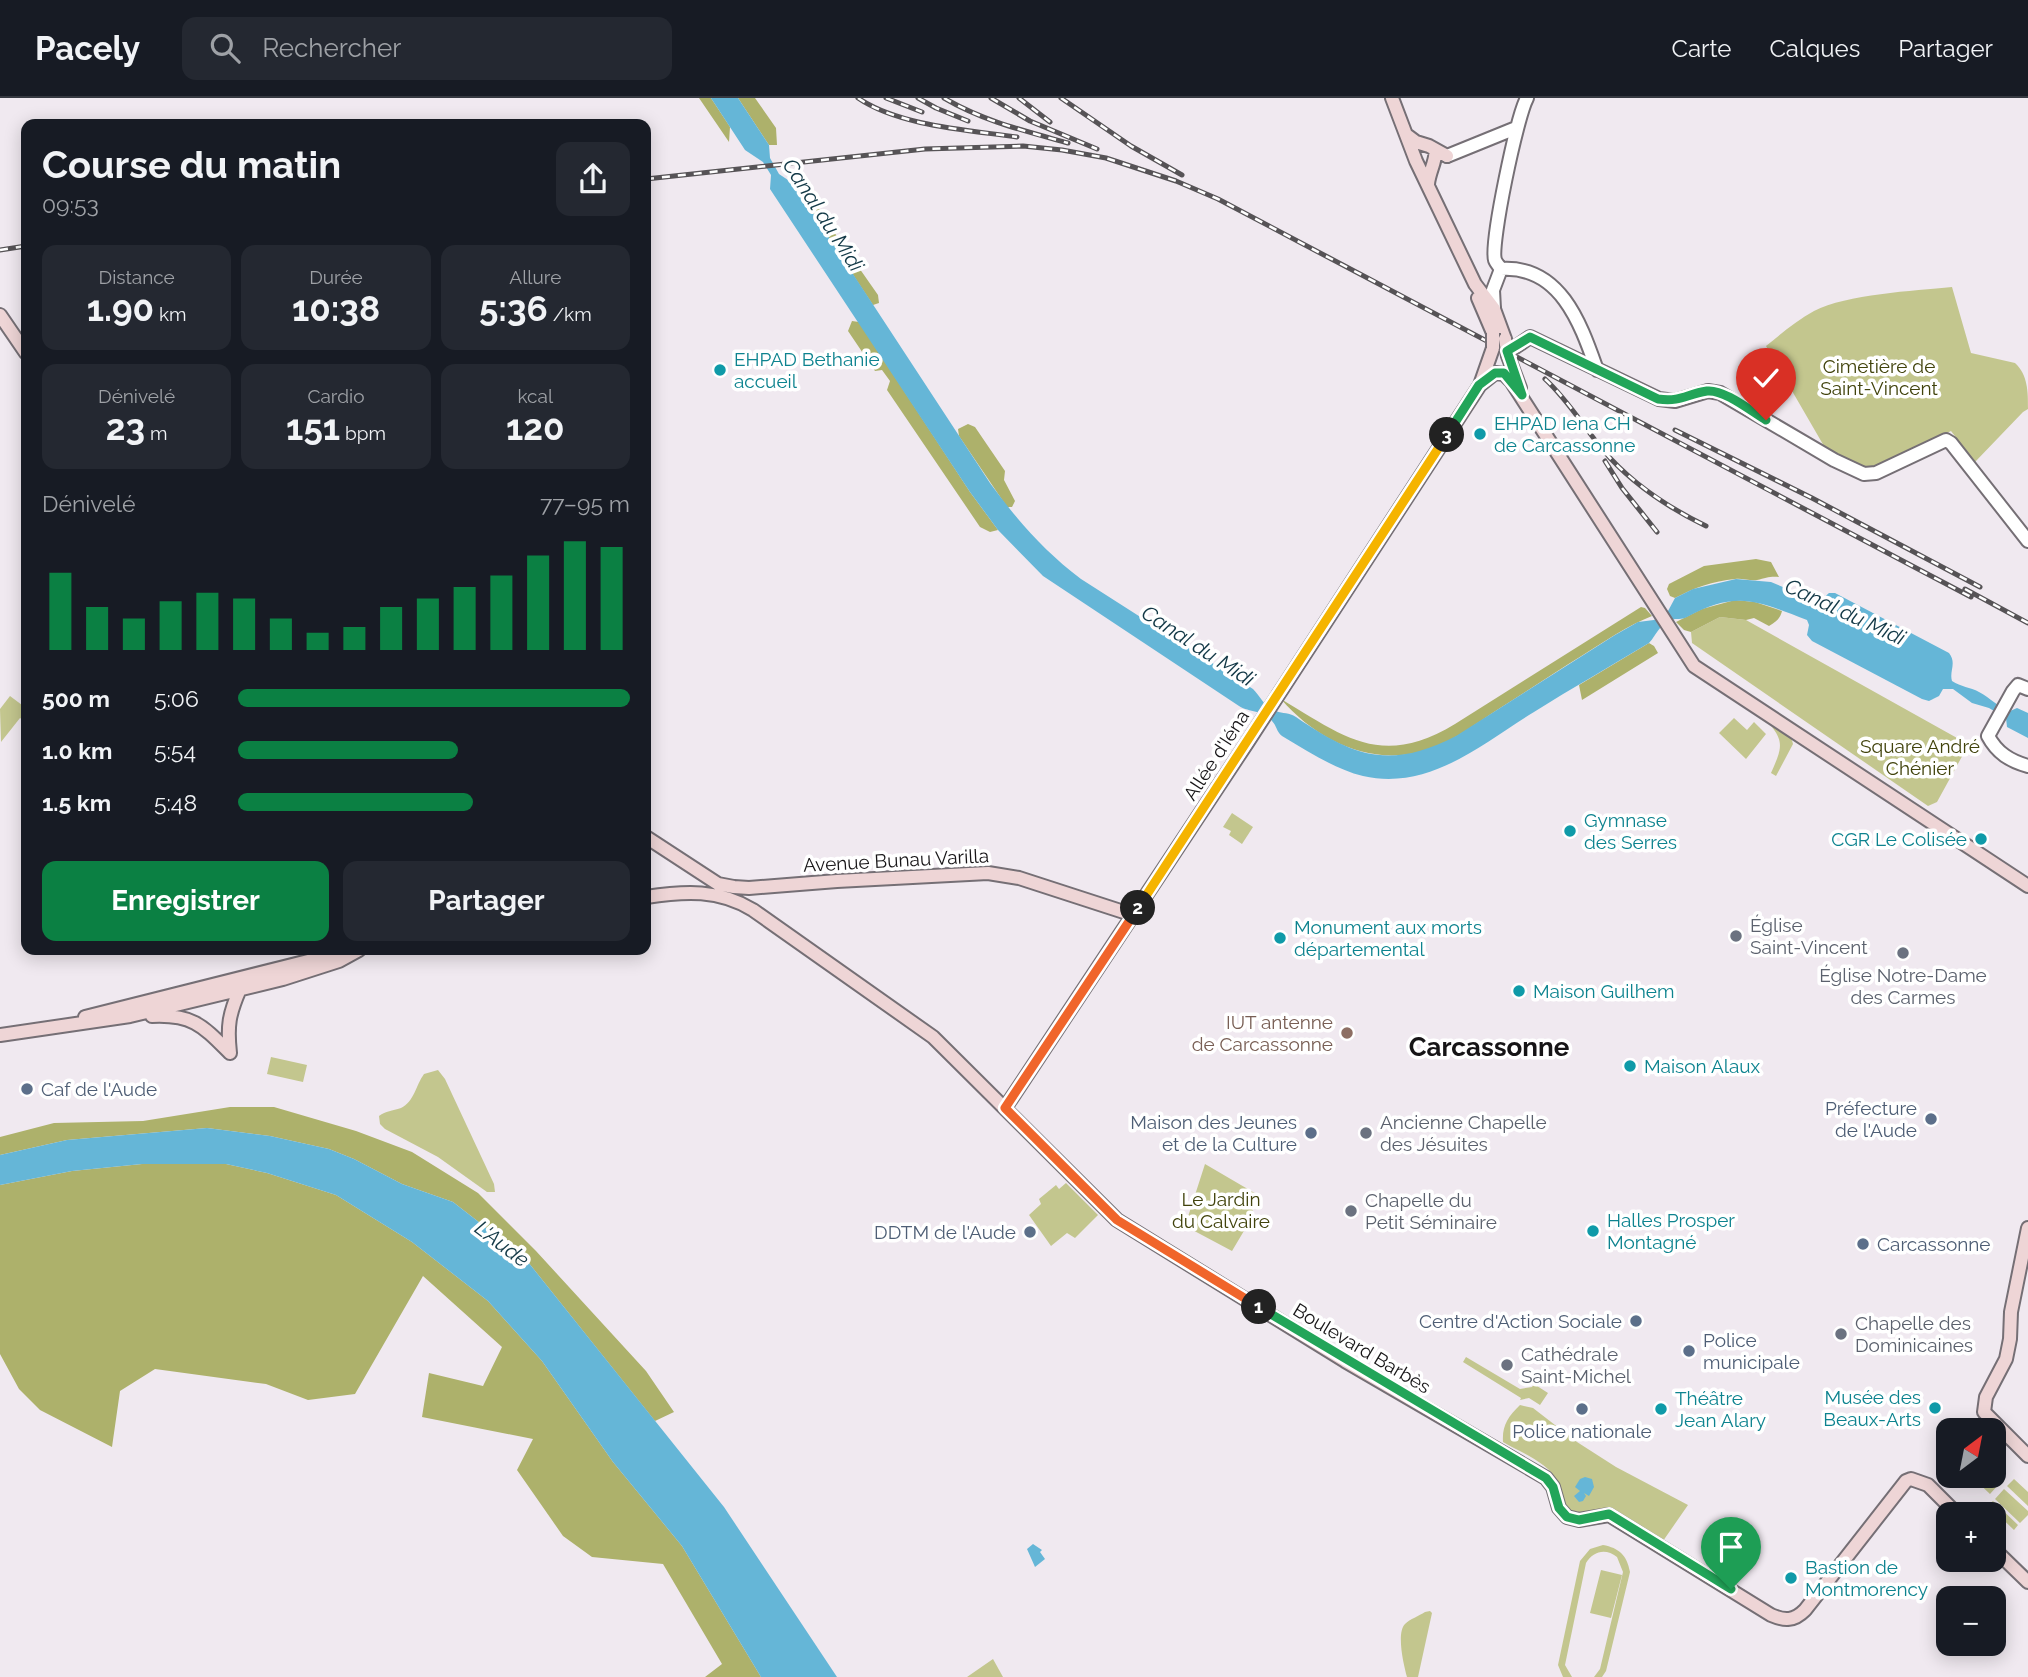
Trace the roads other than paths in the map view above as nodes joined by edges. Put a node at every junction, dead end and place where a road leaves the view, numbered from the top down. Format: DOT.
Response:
graph roads {
  1 [pos="1392,98"];
  2 [pos="1527,98"];
  3 [pos="1516,128"];
  4 [pos="1429,156"];
  5 [pos="1501,269"];
  6 [pos="1475,284"];
  7 [pos="1493,309"];
  8 [pos="0,315"];
  9 [pos="1506,345"];
  10 [pos="21,346"];
  11 [pos="1597,370"];
  12 [pos="1479,385"];
  13 [pos="1522,395"];
  14 [pos="2028,541"];
  15 [pos="2023,687"];
  16 [pos="2028,766"];
  17 [pos="651,840"];
  18 [pos="700,873"];
  19 [pos="2028,886"];
  20 [pos="749,888"];
  21 [pos="708,890"];
  22 [pos="651,896"];
  23 [pos="744,904"];
  24 [pos="1133,915"];
  25 [pos="333,955"];
  26 [pos="350,955"];
  27 [pos="240,989"];
  28 [pos="130,1016"];
  29 [pos="49,1027"];
  30 [pos="0,1035"];
  31 [pos="1005,1108"];
  32 [pos="2028,1228"];
  33 [pos="2028,1456"];
  34 [pos="1944,1502"];
  35 [pos="2006,1561"];
  36 [pos="2028,1582"];
  1 -- 4 [label="main road"];
  2 -- 3 [label="street"];
  3 -- 4 [label="street"];
  3 -- 5 [label="street"];
  4 -- 6 [label="main road"];
  5 -- 7 [label="street"];
  5 -- 11 [label="street"];
  6 -- 7 [label="main road"];
  6 -- 9 [label="main road"];
  7 -- 9 [label="main road"];
  8 -- 10 [label="main road"];
  9 -- 11 [label="street"];
  9 -- 12 [label="main road, Allée d'Iéna, bridge"];
  9 -- 13 [label="main road"];
  11 -- 14 [label="street"];
  12 -- 13 [label="main road"];
  12 -- 24 [label="main road, Allée d'Iéna"];
  13 -- 19 [label="main road"];
  15 -- 16 [label="street"];
  17 -- 18 [label="main road, Avenue Bunau Varilla"];
  18 -- 21 [label="main road"];
  18 -- 21 [label="main road, Avenue Bunau Varilla"];
  20 -- 21 [label="main road, Avenue Bunau Varilla"];
  20 -- 23 [label="main road"];
  20 -- 24 [label="main road, Avenue Bunau Varilla"];
  21 -- 22 [label="main road, Avenue Bunau Varilla"];
  21 -- 23 [label="main road, Boulevard Barbès"];
  23 -- 31 [label="main road, Boulevard Barbès"];
  24 -- 31 [label="main road, Allée d'Iéna"];
  25 -- 29 [label="main road"];
  26 -- 27 [label="main road"];
  27 -- 28 [label="main road"];
  27 -- 28 [label="main road"];
  28 -- 29 [label="main road"];
  29 -- 30 [label="main road"];
  31 -- 34 [label="main road, Boulevard Barbès"];
  32 -- 33 [label="main road"];
  35 -- 36 [label="main road"];
}
